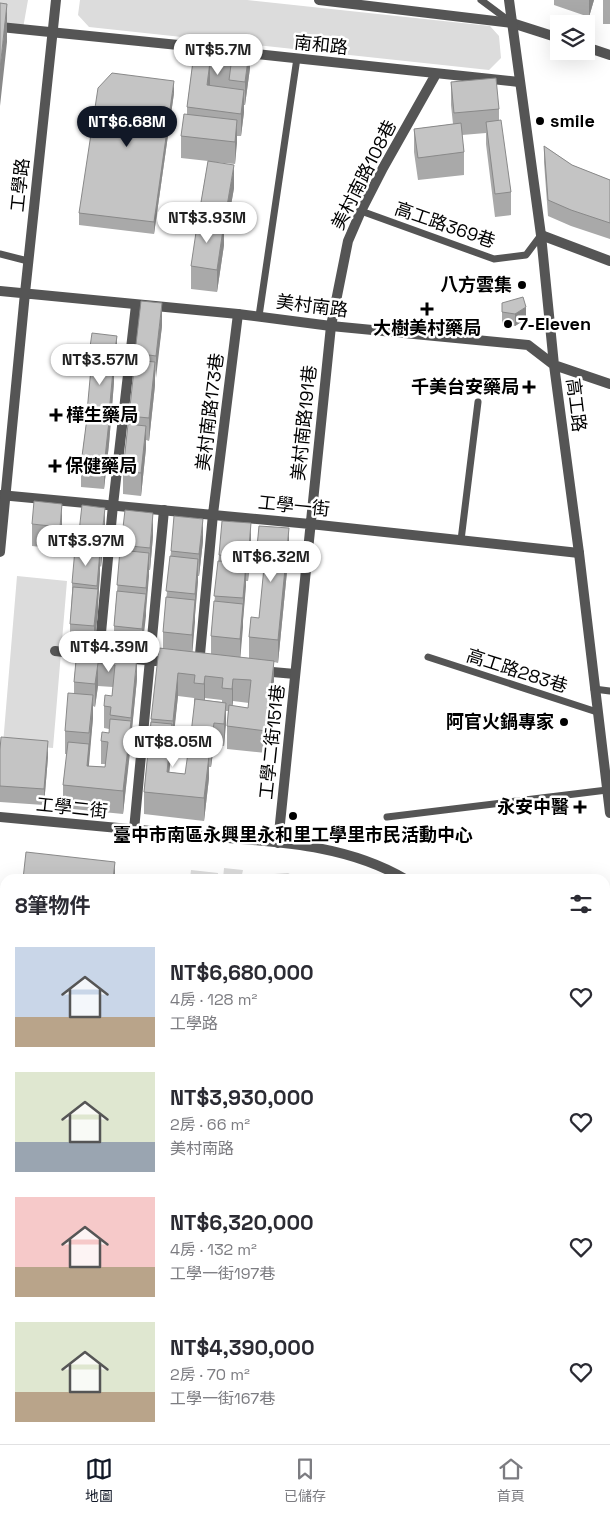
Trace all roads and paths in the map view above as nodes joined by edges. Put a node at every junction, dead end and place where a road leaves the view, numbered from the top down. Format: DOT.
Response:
graph roads {
  1 [pos="56,0"];
  2 [pos="319,0"];
  3 [pos="481,0"];
  4 [pos="509,0"];
  5 [pos="512,23"];
  6 [pos="0,27"];
  7 [pos="52,32"];
  8 [pos="550,35"];
  9 [pos="595,50"];
  10 [pos="610,55"];
  11 [pos="297,58"];
  12 [pos="436,74"];
  13 [pos="519,82"];
  14 [pos="361,211"];
  15 [pos="541,235"];
  16 [pos="0,254"];
  17 [pos="28,261"];
  18 [pos="610,261"];
  19 [pos="0,291"];
  20 [pos="25,293"];
  21 [pos="136,304"];
  22 [pos="238,314"];
  23 [pos="259,316"];
  24 [pos="331,326"];
  25 [pos="554,365"];
  26 [pos="610,384"];
  27 [pos="478,402"];
  28 [pos="3,495"];
  29 [pos="113,505"];
  30 [pos="164,510"];
  31 [pos="213,514"];
  32 [pos="310,524"];
  33 [pos="461,540"];
  34 [pos="0,552"];
  35 [pos="579,553"];
  36 [pos="55,651"];
  37 [pos="107,656"];
  38 [pos="428,657"];
  39 [pos="150,660"];
  40 [pos="170,662"];
  41 [pos="199,665"];
  42 [pos="247,669"];
  43 [pos="295,674"];
  44 [pos="594,689"];
  45 [pos="610,691"];
  46 [pos="597,712"];
  47 [pos="607,790"];
  48 [pos="610,813"];
  49 [pos="0,817"];
  50 [pos="387,817"];
  51 [pos="134,830"];
  52 [pos="278,843"];
  53 [pos="394,874"];
  1 -- 7 [label="street, 工學路"];
  2 -- 5 [label="street"];
  3 -- 5 [label="lane"];
  4 -- 5 [label="street, 高工路"];
  5 -- 8 [label="street"];
  5 -- 13 [label="street, 高工路"];
  6 -- 7 [label="street, 南和路"];
  7 -- 11 [label="street, 南和路"];
  7 -- 17 [label="street, 工學路"];
  9 -- 10 [label="street"];
  11 -- 12 [label="street, 南和路"];
  11 -- 23 [label="lane"];
  12 -- 13 [label="street, 南和路"];
  12 -- 14 [label="street, 美村南路108巷"];
  13 -- 15 [label="street, 高工路"];
  14 -- 15 [label="lane, 高工路369巷"];
  14 -- 24 [label="street, 美村南路108巷"];
  15 -- 18 [label="street"];
  15 -- 25 [label="street, 高工路"];
  16 -- 17 [label="lane"];
  17 -- 20 [label="street, 工學路"];
  19 -- 20 [label="street, 美村南路"];
  20 -- 21 [label="street, 美村南路"];
  20 -- 28 [label="street, 工學路"];
  21 -- 22 [label="street, 美村南路"];
  21 -- 29 [label="street"];
  22 -- 23 [label="street, 美村南路"];
  22 -- 31 [label="street, 美村南路173巷"];
  23 -- 24 [label="street, 美村南路"];
  24 -- 25 [label="street, 美村南路"];
  24 -- 32 [label="street, 美村南路191巷"];
  25 -- 26 [label="street, 美村南路"];
  25 -- 35 [label="street, 高工路"];
  27 -- 33 [label="lane"];
  28 -- 29 [label="street, 工學一街"];
  28 -- 34 [label="street, 工學路"];
  29 -- 30 [label="street, 工學一街"];
  29 -- 37 [label="street"];
  30 -- 31 [label="street, 工學一街"];
  30 -- 39 [label="street"];
  31 -- 32 [label="street, 工學一街"];
  31 -- 41 [label="street, 美村南路173巷"];
  32 -- 33 [label="street, 工學一街"];
  32 -- 43 [label="street, 美村南路191巷"];
  33 -- 35 [label="street, 工學一街"];
  35 -- 44 [label="street, 高工路"];
  36 -- 37 [label="street"];
  37 -- 39 [label="street"];
  38 -- 46 [label="lane, 高工路283巷"];
  39 -- 40 [label="street"];
  39 -- 51 [label="street"];
  42 -- 43 [label="street"];
  43 -- 52 [label="street, 工學二街151巷"];
  44 -- 45 [label="lane"];
  44 -- 46 [label="street, 高工路"];
  46 -- 47 [label="street, 高工路"];
  47 -- 48 [label="street, 高工路"];
  47 -- 50 [label="lane"];
  49 -- 51 [label="street, 工學二街"];
  51 -- 52 [label="street, 工學二街"];
  52 -- 53 [label="street, 工學二街"];
}
